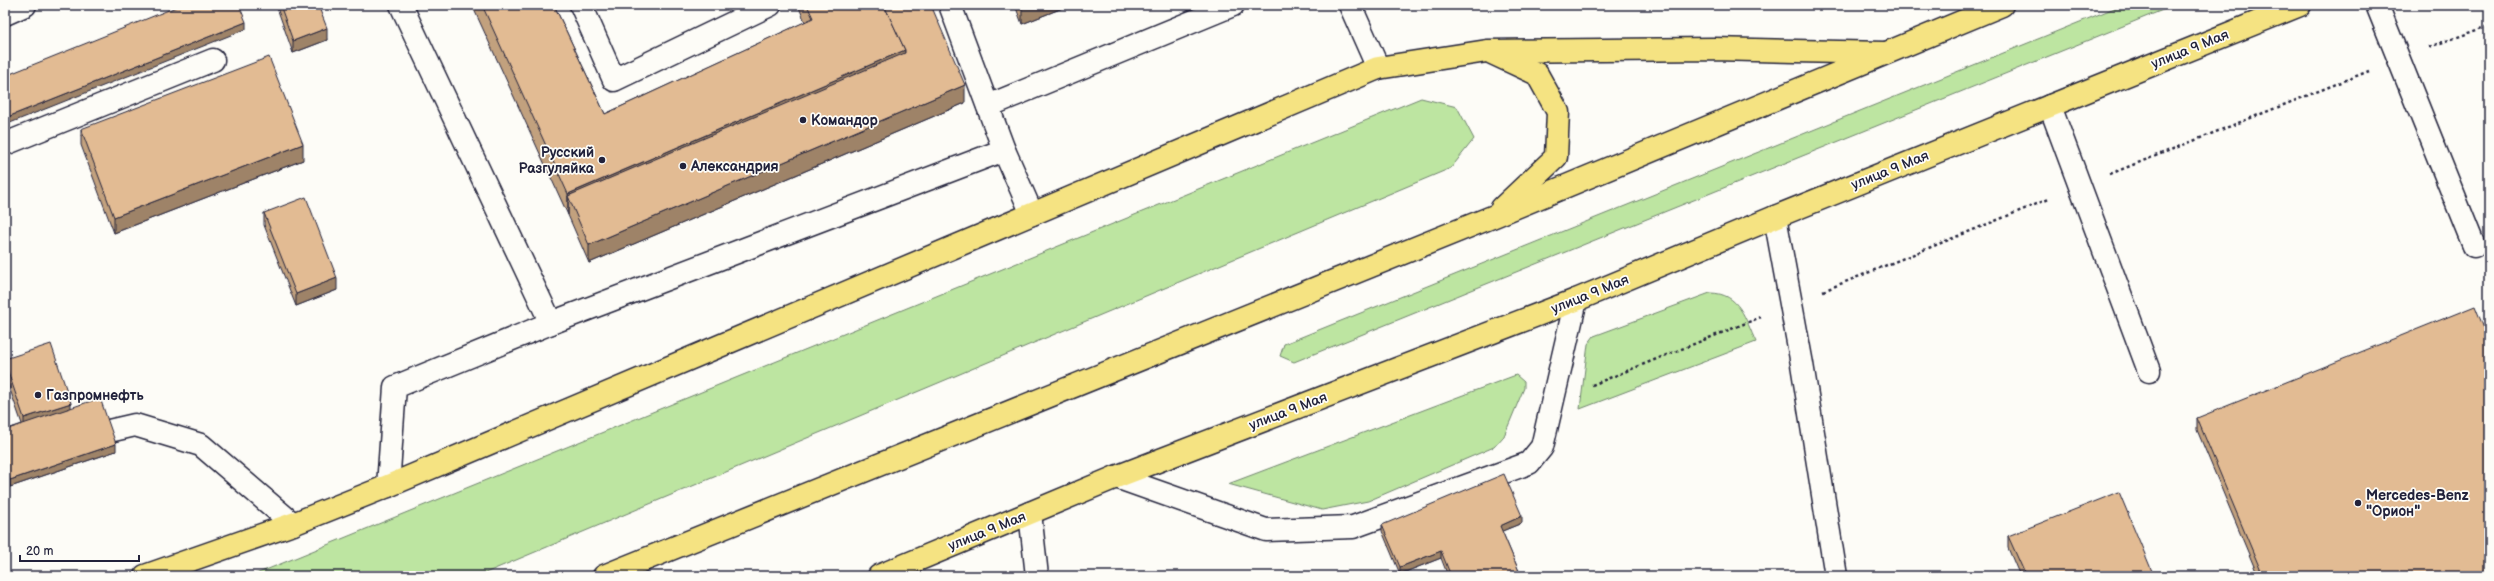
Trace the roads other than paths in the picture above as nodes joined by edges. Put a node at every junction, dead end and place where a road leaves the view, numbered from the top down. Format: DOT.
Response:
graph roads {
  1 [pos="25,5"];
  2 [pos="401,5"];
  3 [pos="581,5"];
  4 [pos="770,5"];
  5 [pos="950,5"];
  6 [pos="1233,5"];
  7 [pos="1350,5"];
  8 [pos="2002,5"];
  9 [pos="2300,5"];
  10 [pos="2377,5"];
  11 [pos="5,14"];
  12 [pos="1487,51"];
  13 [pos="1886,53"];
  14 [pos="212,60"];
  15 [pos="1378,68"];
  16 [pos="988,106"];
  17 [pos="2050,106"];
  18 [pos="5,144"];
  19 [pos="1004,150"];
  20 [pos="1032,214"];
  21 [pos="1492,217"];
  22 [pos="1775,217"];
  23 [pos="2474,246"];
  24 [pos="1576,300"];
  25 [pos="551,323"];
  26 [pos="2149,371"];
  27 [pos="108,431"];
  28 [pos="1116,478"];
  29 [pos="388,486"];
  30 [pos="1030,513"];
  31 [pos="293,524"];
  32 [pos="145,576"];
  33 [pos="604,576"];
  34 [pos="879,576"];
  35 [pos="1037,576"];
  36 [pos="1836,576"];
  1 -- 11 [label="street"];
  2 -- 25 [label="street"];
  3 -- 4 [label="street"];
  5 -- 16 [label="street"];
  6 -- 16 [label="street"];
  7 -- 15 [label="street"];
  8 -- 13 [label="main road"];
  9 -- 17 [label="main road, улица 9 Мая"];
  10 -- 23 [label="street"];
  12 -- 13 [label="main road"];
  12 -- 15 [label="main road"];
  12 -- 21 [label="main road"];
  13 -- 21 [label="main road"];
  14 -- 18 [label="street"];
  15 -- 20 [label="main road"];
  16 -- 19 [label="street"];
  17 -- 22 [label="main road, улица 9 Мая"];
  17 -- 26 [label="street"];
  19 -- 20 [label="street"];
  19 -- 25 [label="street"];
  20 -- 29 [label="main road"];
  21 -- 33 [label="main road"];
  22 -- 24 [label="main road, улица 9 Мая"];
  22 -- 36 [label="street"];
  24 -- 28 [label="main road, улица 9 Мая"];
  24 -- 28 [label="street"];
  25 -- 29 [label="street"];
  27 -- 31 [label="street"];
  28 -- 30 [label="main road, улица 9 Мая"];
  29 -- 31 [label="main road"];
  30 -- 34 [label="main road, улица 9 Мая"];
  30 -- 35 [label="street"];
  31 -- 32 [label="main road"];
}
